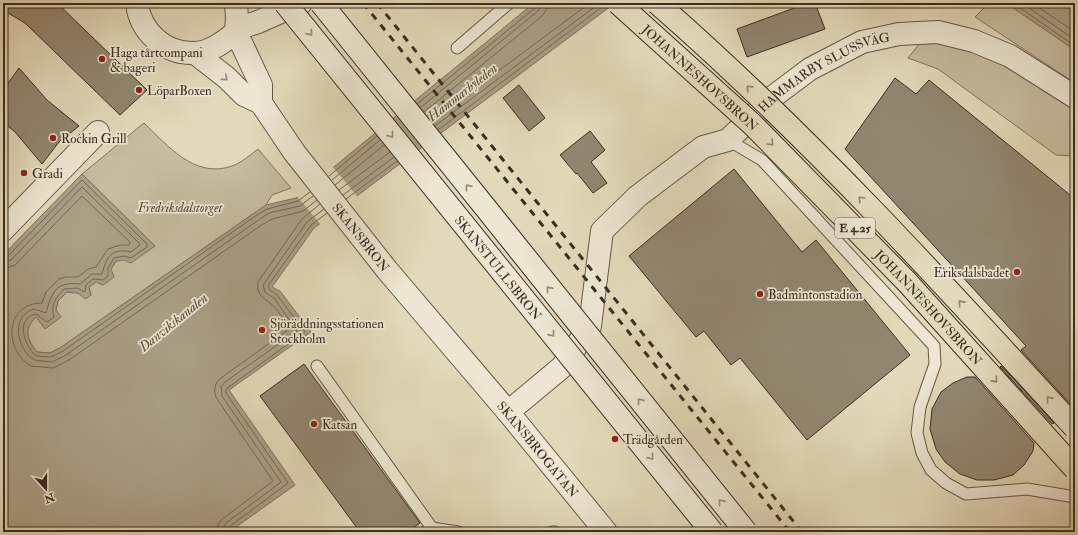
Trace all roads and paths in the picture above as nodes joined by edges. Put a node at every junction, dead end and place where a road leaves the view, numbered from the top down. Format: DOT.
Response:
graph roads {
  1 [pos="236,3"];
  2 [pos="294,3"];
  3 [pos="321,3"];
  4 [pos="509,3"];
  5 [pos="618,3"];
  6 [pos="657,3"];
  7 [pos="132,7"];
  8 [pos="236,30"];
  9 [pos="457,48"];
  10 [pos="195,53"];
  11 [pos="1075,97"];
  12 [pos="261,104"];
  13 [pos="98,132"];
  14 [pos="728,140"];
  15 [pos="3,230"];
  16 [pos="317,366"];
  17 [pos="469,366"];
  18 [pos="508,412"];
  19 [pos="1075,428"];
  20 [pos="1075,469"];
  21 [pos="1075,497"];
  22 [pos="429,530"];
  23 [pos="458,532"];
  24 [pos="552,532"];
  25 [pos="555,532"];
  26 [pos="606,532"];
  27 [pos="712,532"];
  28 [pos="746,532"];
  1 -- 8 [label="street"];
  2 -- 8 [label="street"];
  2 -- 27 [label="street, SKANSTULLSBRON, one-way, bridge"];
  28 -- 3 [label="street, SKANSTULLSBRON, one-way, bridge"];
  4 -- 9 [label="lane"];
  5 -- 20 [label="highway, JOHANNESHOVSBRON / E 4.25, one-way, bridge"];
  19 -- 6 [label="highway, JOHANNESHOVSBRON / E 4.25, one-way, bridge"];
  7 -- 10 [label="street"];
  8 -- 10 [label="street"];
  8 -- 12 [label="street"];
  10 -- 12 [label="street, SKANSBRON, one-way"];
  11 -- 14 [label="street, HAMMARBY SLUSSVÄG"];
  12 -- 17 [label="street, SKANSBRON"];
  13 -- 15 [label="street"];
  14 -- 18 [label="street, HAMMARBY SLUSSVÄG"];
  14 -- 21 [label="lane"];
  16 -- 22 [label="lane"];
  17 -- 18 [label="street, SKANSBROGATAN"];
  18 -- 26 [label="street, SKANSBROGATAN"];
  22 -- 23 [label="lane"];
  24 -- 25 [label="lane"];
}
